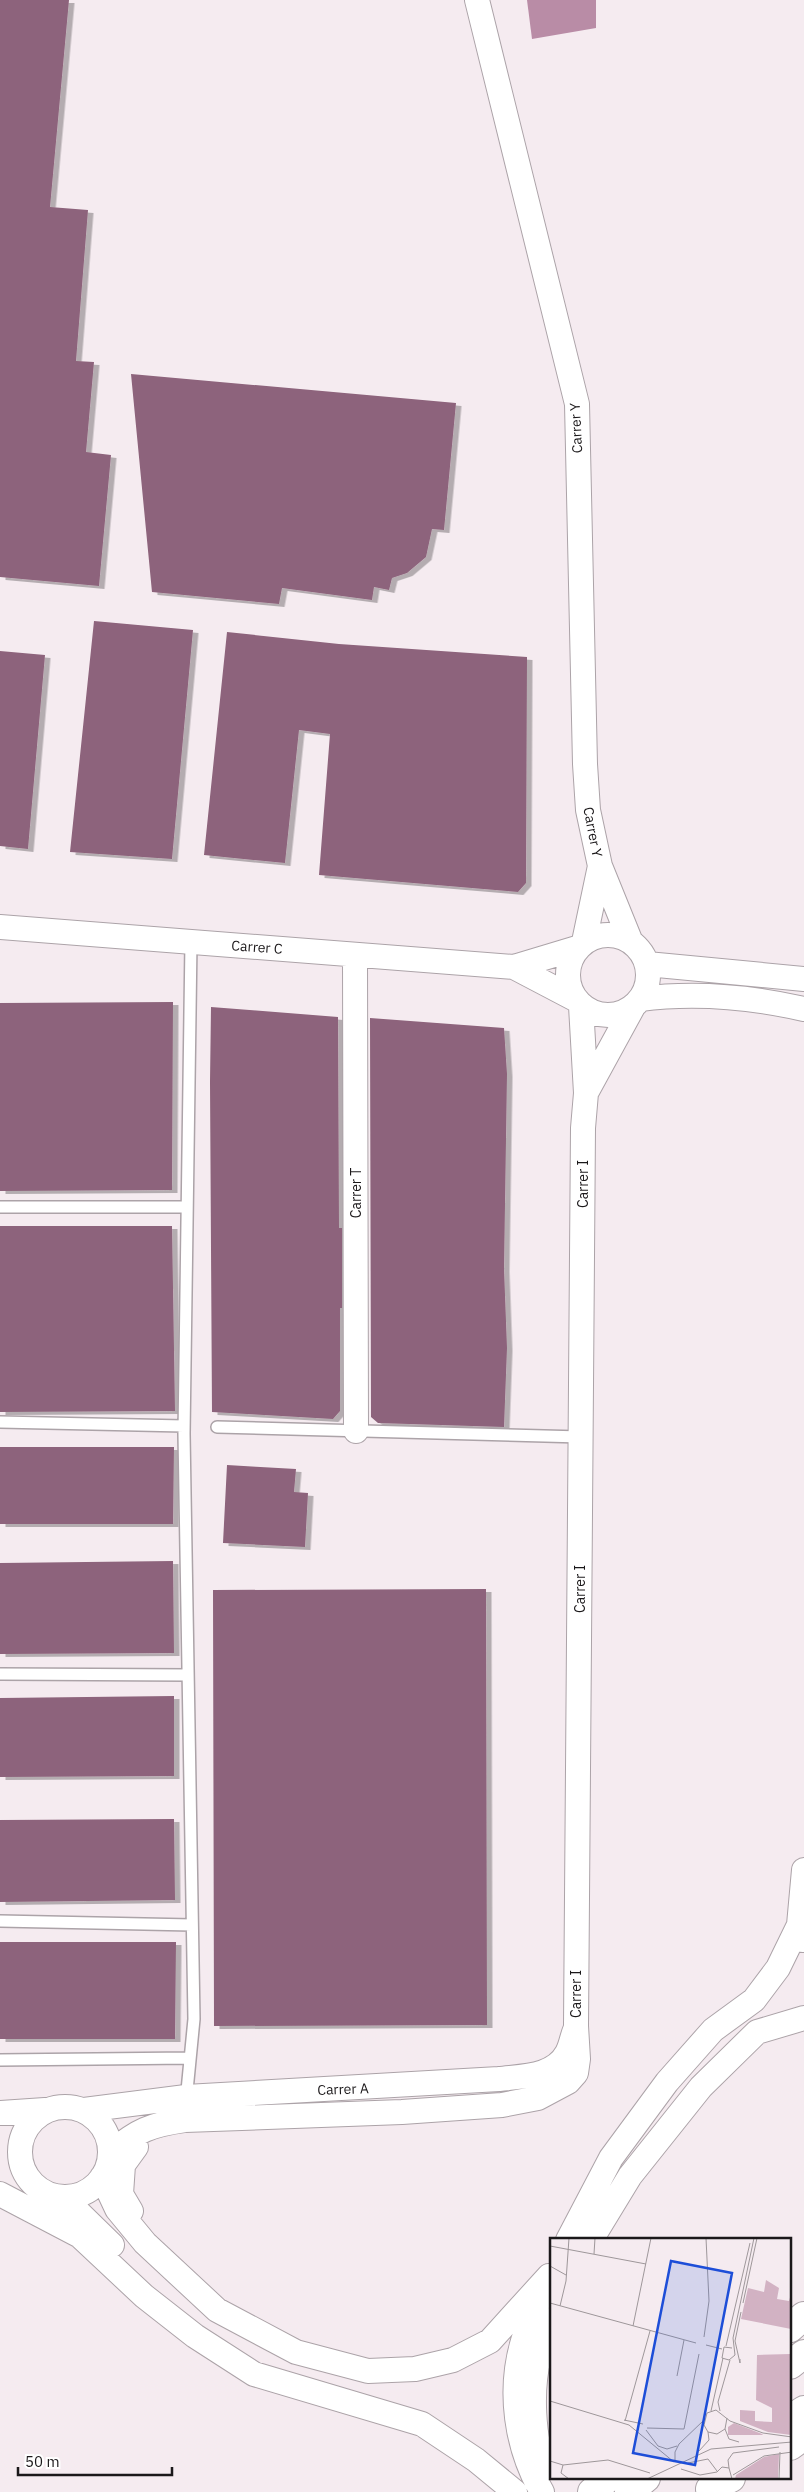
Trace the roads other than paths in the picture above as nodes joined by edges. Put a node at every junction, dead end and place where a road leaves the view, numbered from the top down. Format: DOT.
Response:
graph roads {
  1 [pos="477,0"];
  2 [pos="600,866"];
  3 [pos="0,927"];
  4 [pos="630,940"];
  5 [pos="190,942"];
  6 [pos="580,945"];
  7 [pos="355,955"];
  8 [pos="647,964"];
  9 [pos="514,967"];
  10 [pos="804,979"];
  11 [pos="578,1003"];
  12 [pos="636,1003"];
  13 [pos="804,1009"];
  14 [pos="586,1093"];
  15 [pos="187,1207"];
  16 [pos="0,1208"];
  17 [pos="0,1422"];
  18 [pos="184,1426"];
  19 [pos="217,1427"];
  20 [pos="356,1431"];
  21 [pos="581,1437"];
  22 [pos="0,1674"];
  23 [pos="188,1675"];
  24 [pos="804,1870"];
  25 [pos="0,1921"];
  26 [pos="192,1925"];
  27 [pos="801,1934"];
  28 [pos="804,2018"];
  29 [pos="576,2026"];
  30 [pos="190,2058"];
  31 [pos="0,2060"];
  32 [pos="186,2108"];
  33 [pos="45,2110"];
  34 [pos="84,2110"];
  35 [pos="0,2113"];
  36 [pos="161,2124"];
  37 [pos="110,2153"];
  38 [pos="11,2166"];
  39 [pos="102,2178"];
  40 [pos="0,2194"];
  41 [pos="50,2195"];
  42 [pos="569,2238"];
  43 [pos="592,2238"];
  44 [pos="145,2243"];
  45 [pos="550,2274"];
  46 [pos="804,2316"];
  47 [pos="550,2325"];
  48 [pos="792,2326"];
  49 [pos="195,2336"];
  50 [pos="804,2354"];
  51 [pos="792,2363"];
  52 [pos="804,2410"];
  53 [pos="792,2418"];
  54 [pos="804,2436"];
  55 [pos="792,2445"];
  56 [pos="550,2476"];
  57 [pos="552,2480"];
  58 [pos="606,2480"];
  59 [pos="644,2480"];
  60 [pos="515,2492"];
  61 [pos="542,2492"];
  62 [pos="558,2492"];
  63 [pos="592,2492"];
  64 [pos="629,2492"];
  1 -- 2 [label="street, Carrer Y"];
  2 -- 4 [label="street, Carrer Y"];
  2 -- 6 [label="street, Carrer Y"];
  3 -- 5 [label="street, Carrer C"];
  4 -- 6 [label="street"];
  4 -- 8 [label="street"];
  5 -- 7 [label="street, Carrer C"];
  5 -- 15 [label="lane"];
  6 -- 9 [label="street, Carrer C"];
  6 -- 11 [label="street"];
  7 -- 9 [label="street, Carrer C"];
  7 -- 20 [label="street, Carrer T"];
  8 -- 10 [label="street"];
  8 -- 12 [label="street"];
  9 -- 11 [label="street, Carrer C"];
  11 -- 12 [label="street"];
  11 -- 14 [label="street, Carrer I"];
  12 -- 13 [label="street"];
  12 -- 14 [label="street, Carrer I"];
  14 -- 21 [label="street, Carrer I"];
  15 -- 16 [label="lane"];
  15 -- 18 [label="lane"];
  17 -- 18 [label="lane"];
  18 -- 23 [label="lane"];
  19 -- 20 [label="lane"];
  20 -- 21 [label="lane"];
  21 -- 29 [label="street, Carrer I"];
  22 -- 23 [label="lane"];
  23 -- 26 [label="lane"];
  24 -- 27 [label="street"];
  25 -- 26 [label="lane"];
  26 -- 30 [label="lane"];
  27 -- 42 [label="street"];
  28 -- 43 [label="street"];
  29 -- 32 [label="street, Carrer A"];
  29 -- 32 [label="street, Carrer I"];
  30 -- 31 [label="lane"];
  30 -- 32 [label="lane"];
  32 -- 34 [label="street, Carrer A"];
  32 -- 36 [label="street"];
  33 -- 34 [label="street"];
  33 -- 35 [label="street"];
  33 -- 38 [label="street"];
  34 -- 37 [label="street"];
  36 -- 37 [label="street"];
  36 -- 44 [label="street"];
  37 -- 39 [label="street"];
  38 -- 41 [label="street"];
  39 -- 41 [label="street"];
  39 -- 44 [label="street"];
  40 -- 49 [label="street"];
  41 -- 49 [label="street"];
  44 -- 45 [label="street"];
  45 -- 61 [label="street"];
  46 -- 48 [label="highway"];
  47 -- 56 [label="street"];
  49 -- 60 [label="street"];
  50 -- 51 [label="highway"];
  52 -- 53 [label="highway"];
  54 -- 55 [label="highway"];
  57 -- 62 [label="street"];
  58 -- 63 [label="highway"];
  59 -- 64 [label="highway"];
}
